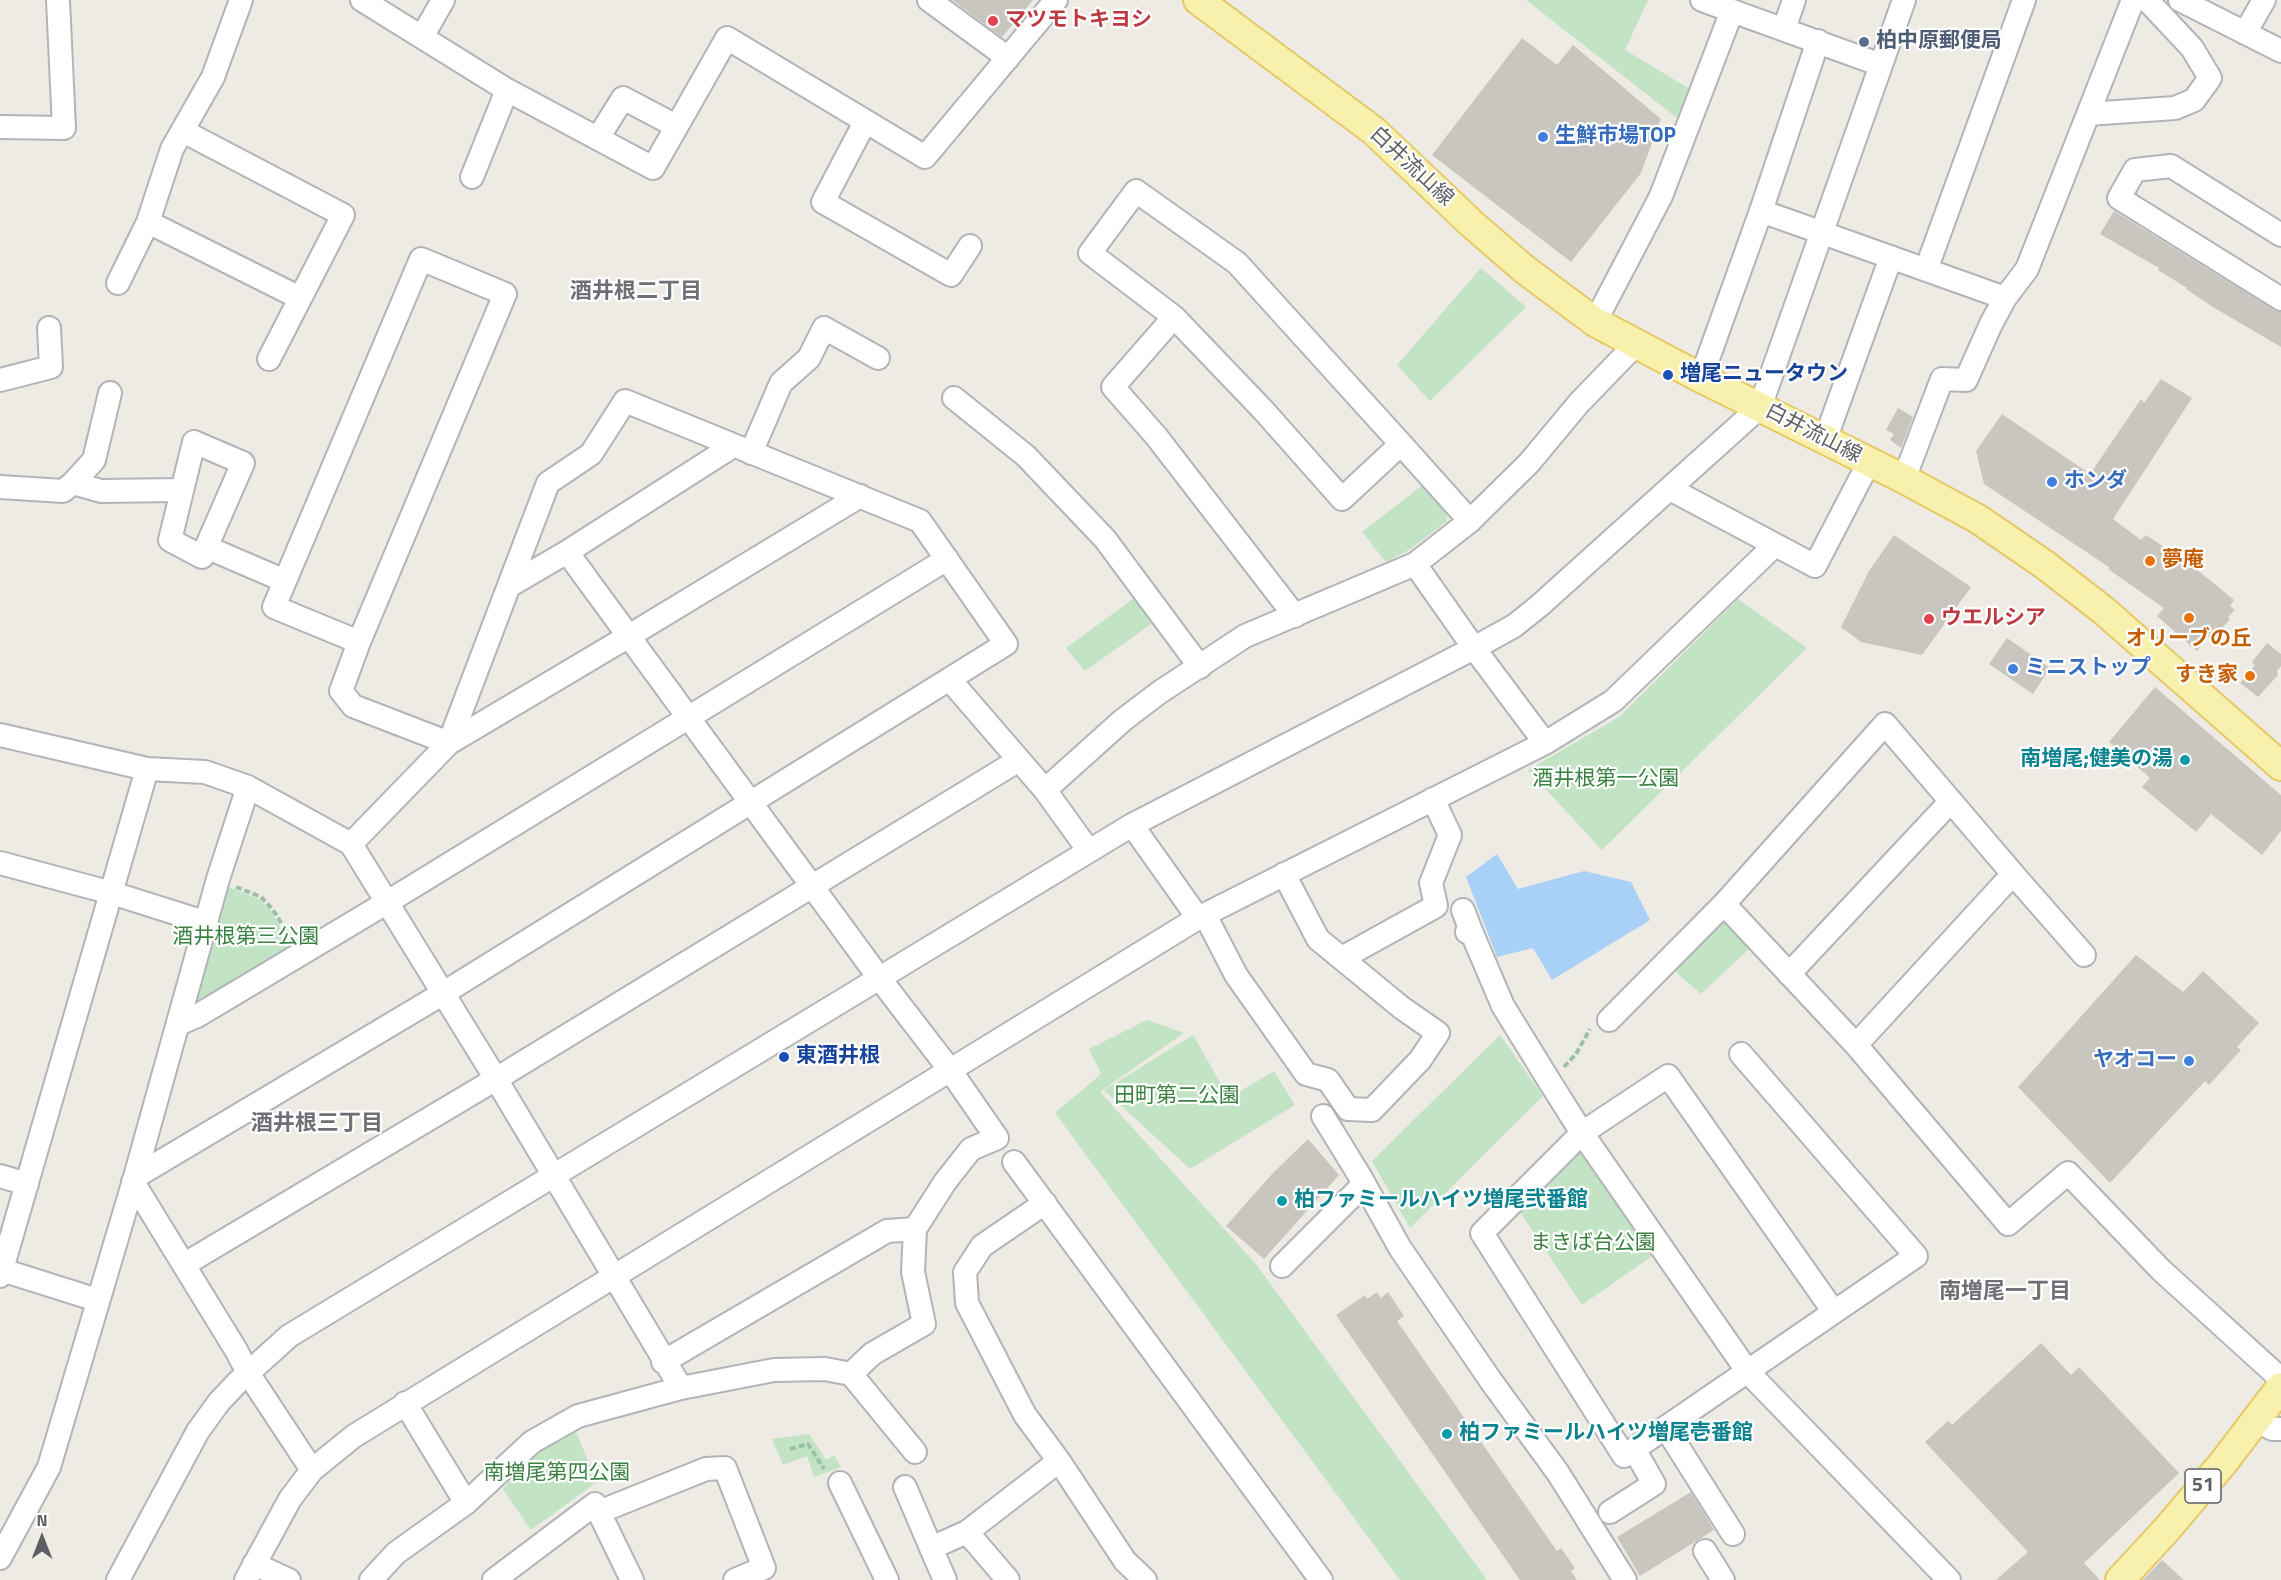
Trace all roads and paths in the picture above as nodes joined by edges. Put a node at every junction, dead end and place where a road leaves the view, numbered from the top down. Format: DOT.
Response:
graph roads {
  1 [pos="58,0"];
  2 [pos="241,0"];
  3 [pos="363,0"];
  4 [pos="443,0"];
  5 [pos="929,0"];
  6 [pos="1056,0"];
  7 [pos="1198,0"];
  8 [pos="1702,0"];
  9 [pos="1794,0"];
  10 [pos="1904,0"];
  11 [pos="2024,0"];
  12 [pos="2133,0"];
  13 [pos="2147,0"];
  14 [pos="2180,0"];
  15 [pos="2264,0"];
  16 [pos="1732,11"];
  17 [pos="1784,29"];
  18 [pos="2245,33"];
  19 [pos="422,37"];
  20 [pos="1818,41"];
  21 [pos="2281,51"];
  22 [pos="1008,58"];
  23 [pos="1881,64"];
  24 [pos="507,90"];
  25 [pos="2088,114"];
  26 [pos="865,122"];
  27 [pos="676,126"];
  28 [pos="0,127"];
  29 [pos="183,131"];
  30 [pos="598,138"];
  31 [pos="472,177"];
  32 [pos="1761,211"];
  33 [pos="148,222"];
  34 [pos="1823,233"];
  35 [pos="2281,235"];
  36 [pos="970,246"];
  37 [pos="1891,257"];
  38 [pos="1926,270"];
  39 [pos="118,283"];
  40 [pos="300,298"];
  41 [pos="2006,298"];
  42 [pos="2281,298"];
  43 [pos="1174,317"];
  44 [pos="1595,322"];
  45 [pos="50,328"];
  46 [pos="1636,344"];
  47 [pos="878,358"];
  48 [pos="269,359"];
  49 [pos="1701,378"];
  50 [pos="0,380"];
  51 [pos="110,393"];
  52 [pos="954,398"];
  53 [pos="1760,407"];
  54 [pos="1825,440"];
  55 [pos="1401,444"];
  56 [pos="742,450"];
  57 [pos="1869,462"];
  58 [pos="1904,479"];
  59 [pos="73,483"];
  60 [pos="0,487"];
  61 [pos="1670,489"];
  62 [pos="181,490"];
  63 [pos="860,496"];
  64 [pos="1470,521"];
  65 [pos="1774,544"];
  66 [pos="206,547"];
  67 [pos="567,552"];
  68 [pos="947,559"];
  69 [pos="1415,564"];
  70 [pos="285,581"];
  71 [pos="509,586"];
  72 [pos="1295,616"];
  73 [pos="629,636"];
  74 [pos="359,642"];
  75 [pos="1474,648"];
  76 [pos="1200,667"];
  77 [pos="950,680"];
  78 [pos="689,718"];
  79 [pos="0,735"];
  80 [pos="449,743"];
  81 [pos="1545,743"];
  82 [pos="1019,760"];
  83 [pos="2281,766"];
  84 [pos="147,769"];
  85 [pos="248,787"];
  86 [pos="1045,790"];
  87 [pos="1433,799"];
  88 [pos="750,801"];
  89 [pos="1951,801"];
  90 [pos="1132,825"];
  91 [pos="351,844"];
  92 [pos="1089,851"];
  93 [pos="0,863"];
  94 [pos="1284,874"];
  95 [pos="2013,874"];
  96 [pos="218,879"];
  97 [pos="812,886"];
  98 [pos="112,893"];
  99 [pos="386,903"];
  100 [pos="1724,904"];
  101 [pos="1463,909"];
  102 [pos="1202,917"];
  103 [pos="207,923"];
  104 [pos="301,954"];
  105 [pos="2084,955"];
  106 [pos="1342,957"];
  107 [pos="1789,974"];
  108 [pos="880,979"];
  109 [pos="442,994"];
  110 [pos="1609,1020"];
  111 [pos="178,1024"];
  112 [pos="1856,1045"];
  113 [pos="1741,1054"];
  114 [pos="950,1070"];
  115 [pos="496,1079"];
  116 [pos="1548,1079"];
  117 [pos="1323,1116"];
  118 [pos="1582,1133"];
  119 [pos="1014,1162"];
  120 [pos="0,1176"];
  121 [pos="552,1176"];
  122 [pos="134,1179"];
  123 [pos="27,1184"];
  124 [pos="1364,1184"];
  125 [pos="1045,1203"];
  126 [pos="915,1229"];
  127 [pos="185,1264"];
  128 [pos="1282,1266"];
  129 [pos="1,1273"];
  130 [pos="612,1277"];
  131 [pos="97,1300"];
  132 [pos="1834,1312"];
  133 [pos="663,1362"];
  134 [pos="1748,1372"];
  135 [pos="248,1373"];
  136 [pos="851,1374"];
  137 [pos="2281,1379"];
  138 [pos="2281,1387"];
  139 [pos="681,1388"];
  140 [pos="405,1403"];
  141 [pos="2269,1424"];
  142 [pos="1666,1428"];
  143 [pos="790,1449"];
  144 [pos="1634,1449"];
  145 [pos="915,1452"];
  146 [pos="1059,1461"];
  147 [pos="312,1470"];
  148 [pos="840,1484"];
  149 [pos="905,1487"];
  150 [pos="466,1503"];
  151 [pos="599,1512"];
  152 [pos="1610,1512"];
  153 [pos="967,1532"];
  154 [pos="1733,1534"];
  155 [pos="931,1548"];
  156 [pos="1705,1551"];
  157 [pos="0,1558"];
  158 [pos="250,1572"];
  159 [pos="118,1580"];
  160 [pos="289,1580"];
  161 [pos="371,1580"];
  162 [pos="494,1580"];
  163 [pos="632,1580"];
  164 [pos="735,1580"];
  165 [pos="887,1580"];
  166 [pos="945,1580"];
  167 [pos="1008,1580"];
  168 [pos="1145,1580"];
  169 [pos="1320,1580"];
  170 [pos="1625,1580"];
  171 [pos="1724,1580"];
  172 [pos="1949,1580"];
  173 [pos="2120,1580"];
  1 -- 28 [label="street"];
  2 -- 29 [label="street"];
  3 -- 19 [label="street"];
  4 -- 19 [label="street"];
  5 -- 22 [label="street"];
  6 -- 22 [label="street"];
  7 -- 44 [label="main road, 白井流山線"];
  8 -- 16 [label="street"];
  9 -- 17 [label="street"];
  10 -- 23 [label="street"];
  11 -- 38 [label="street"];
  12 -- 25 [label="street"];
  13 -- 25 [label="street"];
  14 -- 18 [label="street"];
  15 -- 18 [label="street"];
  16 -- 17 [label="street"];
  16 -- 44 [label="street"];
  17 -- 20 [label="street"];
  18 -- 21 [label="street"];
  19 -- 24 [label="street"];
  20 -- 23 [label="street"];
  20 -- 32 [label="street"];
  22 -- 26 [label="street"];
  23 -- 34 [label="street"];
  24 -- 30 [label="street"];
  24 -- 31 [label="street"];
  25 -- 41 [label="street"];
  26 -- 27 [label="street"];
  26 -- 36 [label="street"];
  27 -- 30 [label="street"];
  27 -- 30 [label="street"];
  29 -- 33 [label="street"];
  29 -- 40 [label="street"];
  32 -- 34 [label="street"];
  32 -- 49 [label="street"];
  33 -- 39 [label="street"];
  33 -- 40 [label="street"];
  34 -- 37 [label="street"];
  34 -- 53 [label="street"];
  35 -- 42 [label="street"];
  37 -- 38 [label="street"];
  37 -- 54 [label="street"];
  38 -- 41 [label="street"];
  40 -- 48 [label="street"];
  41 -- 58 [label="street"];
  43 -- 55 [label="street"];
  43 -- 55 [label="street"];
  43 -- 72 [label="street"];
  44 -- 46 [label="main road, 白井流山線"];
  45 -- 50 [label="street"];
  46 -- 49 [label="main road, 白井流山線"];
  46 -- 64 [label="street"];
  47 -- 56 [label="street"];
  49 -- 53 [label="main road, 白井流山線"];
  51 -- 59 [label="street"];
  52 -- 76 [label="street"];
  53 -- 54 [label="main road, 白井流山線"];
  53 -- 61 [label="street"];
  54 -- 57 [label="main road, 白井流山線"];
  55 -- 64 [label="street"];
  56 -- 63 [label="street"];
  56 -- 67 [label="street"];
  56 -- 71 [label="street"];
  57 -- 58 [label="main road, 白井流山線"];
  57 -- 65 [label="street"];
  58 -- 83 [label="main road, 白井流山線"];
  59 -- 60 [label="street"];
  59 -- 62 [label="street"];
  61 -- 65 [label="street"];
  61 -- 75 [label="street"];
  62 -- 66 [label="street"];
  62 -- 66 [label="street"];
  63 -- 68 [label="street"];
  63 -- 73 [label="street"];
  64 -- 69 [label="street"];
  65 -- 81 [label="street"];
  66 -- 70 [label="street"];
  67 -- 71 [label="street"];
  67 -- 73 [label="street"];
  68 -- 77 [label="street"];
  68 -- 78 [label="street"];
  69 -- 72 [label="street"];
  69 -- 75 [label="street"];
  70 -- 74 [label="street"];
  70 -- 74 [label="street"];
  71 -- 80 [label="street"];
  72 -- 76 [label="street"];
  73 -- 78 [label="street"];
  73 -- 80 [label="street"];
  74 -- 80 [label="street"];
  75 -- 81 [label="street"];
  75 -- 90 [label="street"];
  76 -- 86 [label="street"];
  77 -- 82 [label="street"];
  77 -- 88 [label="street"];
  78 -- 88 [label="street"];
  78 -- 99 [label="street"];
  79 -- 84 [label="street"];
  80 -- 91 [label="street"];
  81 -- 87 [label="street"];
  82 -- 86 [label="street"];
  82 -- 97 [label="street"];
  84 -- 85 [label="street"];
  84 -- 98 [label="street"];
  85 -- 91 [label="street"];
  85 -- 96 [label="street"];
  86 -- 92 [label="street"];
  87 -- 94 [label="street"];
  87 -- 106 [label="street"];
  88 -- 97 [label="street"];
  88 -- 109 [label="street"];
  89 -- 95 [label="street"];
  89 -- 100 [label="street"];
  89 -- 107 [label="street"];
  90 -- 92 [label="street"];
  90 -- 102 [label="street"];
  91 -- 99 [label="street"];
  92 -- 108 [label="street"];
  93 -- 98 [label="street"];
  94 -- 102 [label="street"];
  94 -- 106 [label="street"];
  95 -- 105 [label="street"];
  95 -- 112 [label="street"];
  96 -- 103 [label="street"];
  96 -- 104 [label="path"];
  97 -- 108 [label="street"];
  97 -- 115 [label="street"];
  98 -- 103 [label="street"];
  98 -- 123 [label="street"];
  99 -- 104 [label="street"];
  99 -- 109 [label="street"];
  100 -- 107 [label="street"];
  100 -- 110 [label="street"];
  101 -- 116 [label="street"];
  102 -- 106 [label="street"];
  102 -- 114 [label="street"];
  103 -- 111 [label="street"];
  104 -- 111 [label="street"];
  107 -- 112 [label="street"];
  108 -- 114 [label="street"];
  108 -- 121 [label="street"];
  109 -- 115 [label="street"];
  109 -- 122 [label="street"];
  110 -- 116 [label="path"];
  111 -- 122 [label="street"];
  112 -- 137 [label="street"];
  113 -- 132 [label="street"];
  114 -- 126 [label="street"];
  114 -- 130 [label="street"];
  115 -- 121 [label="street"];
  115 -- 127 [label="street"];
  116 -- 118 [label="street"];
  117 -- 124 [label="street"];
  118 -- 132 [label="street"];
  118 -- 134 [label="street"];
  118 -- 144 [label="street"];
  119 -- 125 [label="street"];
  120 -- 123 [label="street"];
  121 -- 130 [label="street"];
  121 -- 135 [label="street"];
  122 -- 127 [label="street"];
  122 -- 131 [label="street"];
  123 -- 129 [label="street"];
  124 -- 128 [label="street"];
  124 -- 170 [label="street"];
  125 -- 146 [label="street"];
  125 -- 169 [label="street"];
  126 -- 133 [label="street"];
  126 -- 136 [label="street"];
  127 -- 135 [label="street"];
  129 -- 131 [label="street"];
  130 -- 133 [label="street"];
  130 -- 140 [label="street"];
  131 -- 157 [label="street"];
  132 -- 134 [label="street"];
  133 -- 139 [label="street"];
  134 -- 142 [label="street"];
  134 -- 172 [label="street"];
  135 -- 147 [label="street"];
  135 -- 159 [label="street"];
  136 -- 139 [label="street"];
  136 -- 145 [label="street"];
  138 -- 141 [label="main road, 51"];
  139 -- 150 [label="street"];
  140 -- 147 [label="street"];
  140 -- 150 [label="street"];
  141 -- 173 [label="main road, 51"];
  142 -- 144 [label="street"];
  142 -- 154 [label="street"];
  143 -- 148 [label="path"];
  144 -- 152 [label="street"];
  146 -- 153 [label="street"];
  146 -- 168 [label="street"];
  147 -- 158 [label="street"];
  148 -- 165 [label="street"];
  149 -- 155 [label="street"];
  150 -- 161 [label="street"];
  151 -- 162 [label="street"];
  151 -- 163 [label="street"];
  151 -- 164 [label="street"];
  153 -- 155 [label="street"];
  153 -- 167 [label="street"];
  155 -- 166 [label="street"];
  156 -- 171 [label="street"];
  158 -- 160 [label="street"];
}
